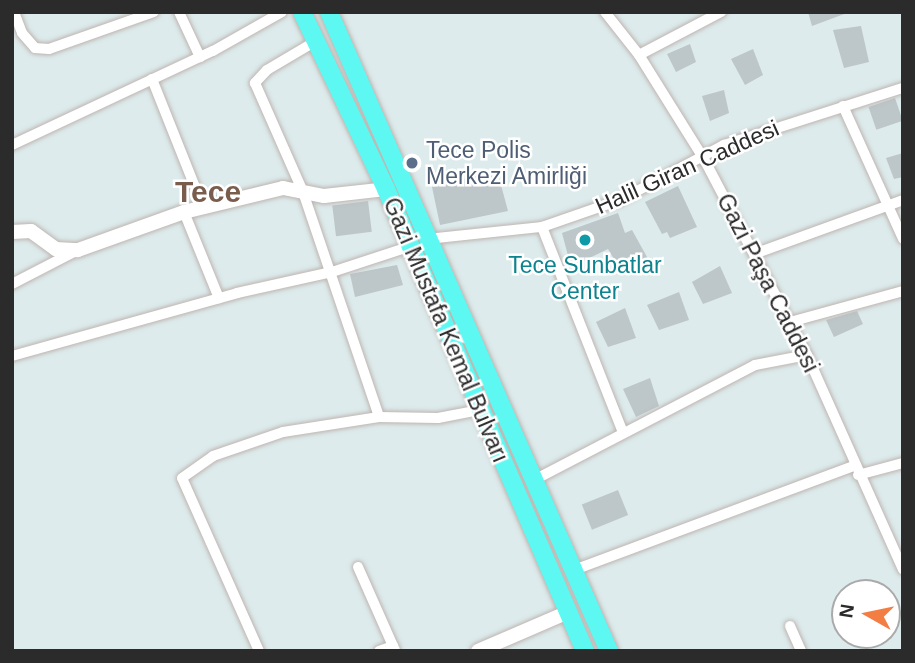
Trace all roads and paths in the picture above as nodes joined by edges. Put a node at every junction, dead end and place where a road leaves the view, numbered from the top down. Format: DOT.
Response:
graph roads {
  1 [pos="14,12"];
  2 [pos="154,12"];
  3 [pos="179,12"];
  4 [pos="282,12"];
  5 [pos="302,12"];
  6 [pos="605,12"];
  7 [pos="721,12"];
  8 [pos="333,14"];
  9 [pos="316,41"];
  10 [pos="639,55"];
  11 [pos="200,57"];
  12 [pos="152,79"];
  13 [pos="903,88"];
  14 [pos="843,106"];
  15 [pos="12,145"];
  16 [pos="704,159"];
  17 [pos="386,189"];
  18 [pos="303,192"];
  19 [pos="903,200"];
  20 [pos="887,206"];
  21 [pos="204,207"];
  22 [pos="184,212"];
  23 [pos="542,227"];
  24 [pos="12,232"];
  25 [pos="427,239"];
  26 [pos="903,239"];
  27 [pos="410,247"];
  28 [pos="78,250"];
  29 [pos="754,254"];
  30 [pos="332,272"];
  31 [pos="12,284"];
  32 [pos="903,291"];
  33 [pos="219,298"];
  34 [pos="790,323"];
  35 [pos="807,355"];
  36 [pos="12,356"];
  37 [pos="480,410"];
  38 [pos="379,417"];
  39 [pos="623,433"];
  40 [pos="903,463"];
  41 [pos="856,470"];
  42 [pos="536,479"];
  43 [pos="358,567"];
  44 [pos="575,570"];
  45 [pos="903,570"];
  46 [pos="568,612"];
  47 [pos="790,626"];
  48 [pos="394,648"];
  49 [pos="260,651"];
  50 [pos="379,651"];
  51 [pos="478,651"];
  52 [pos="584,651"];
  53 [pos="609,651"];
  54 [pos="801,651"];
  1 -- 2 [label="street"];
  3 -- 11 [label="street"];
  4 -- 11 [label="street"];
  5 -- 9 [label="highway, Gazi Mustafa Kemal Bulvarı"];
  6 -- 10 [label="street, Gazi Paşa Caddesi"];
  7 -- 10 [label="street"];
  8 -- 25 [label="highway, Gazi Mustafa Kemal Bulvarı"];
  9 -- 17 [label="highway, Gazi Mustafa Kemal Bulvarı"];
  9 -- 18 [label="street"];
  10 -- 16 [label="street, Gazi Paşa Caddesi"];
  11 -- 12 [label="street"];
  12 -- 15 [label="street"];
  12 -- 21 [label="street"];
  13 -- 14 [label="street, Halil Giran Caddesi"];
  14 -- 16 [label="street, Halil Giran Caddesi"];
  14 -- 20 [label="street"];
  16 -- 23 [label="street, Halil Giran Caddesi"];
  16 -- 29 [label="street, Gazi Paşa Caddesi"];
  17 -- 18 [label="street"];
  17 -- 27 [label="highway, Gazi Mustafa Kemal Bulvarı"];
  18 -- 21 [label="street"];
  18 -- 30 [label="street"];
  19 -- 20 [label="street"];
  20 -- 26 [label="street"];
  20 -- 29 [label="street"];
  21 -- 22 [label="street"];
  22 -- 28 [label="street"];
  22 -- 33 [label="street"];
  23 -- 25 [label="street, Halil Giran Caddesi"];
  23 -- 39 [label="street"];
  24 -- 28 [label="street"];
  25 -- 27 [label="street, Halil Giran Caddesi"];
  25 -- 42 [label="highway, Gazi Mustafa Kemal Bulvarı"];
  27 -- 30 [label="street, Halil Giran Caddesi"];
  27 -- 37 [label="highway, Gazi Mustafa Kemal Bulvarı"];
  28 -- 31 [label="street"];
  29 -- 34 [label="street, Gazi Paşa Caddesi"];
  30 -- 33 [label="street, Halil Giran Caddesi"];
  30 -- 38 [label="street"];
  32 -- 34 [label="street"];
  33 -- 36 [label="street, Halil Giran Caddesi"];
  34 -- 35 [label="street, Gazi Paşa Caddesi"];
  35 -- 39 [label="street"];
  35 -- 41 [label="street, Gazi Paşa Caddesi"];
  37 -- 38 [label="street"];
  37 -- 46 [label="highway, Gazi Mustafa Kemal Bulvarı"];
  38 -- 49 [label="street"];
  39 -- 42 [label="street"];
  40 -- 41 [label="street"];
  41 -- 44 [label="street"];
  41 -- 45 [label="street, Gazi Paşa Caddesi"];
  42 -- 44 [label="highway, Gazi Mustafa Kemal Bulvarı"];
  43 -- 48 [label="street"];
  44 -- 53 [label="highway, Gazi Mustafa Kemal Bulvarı"];
  46 -- 51 [label="street"];
  46 -- 52 [label="highway, Gazi Mustafa Kemal Bulvarı"];
  47 -- 54 [label="street"];
  48 -- 50 [label="street"];
}
